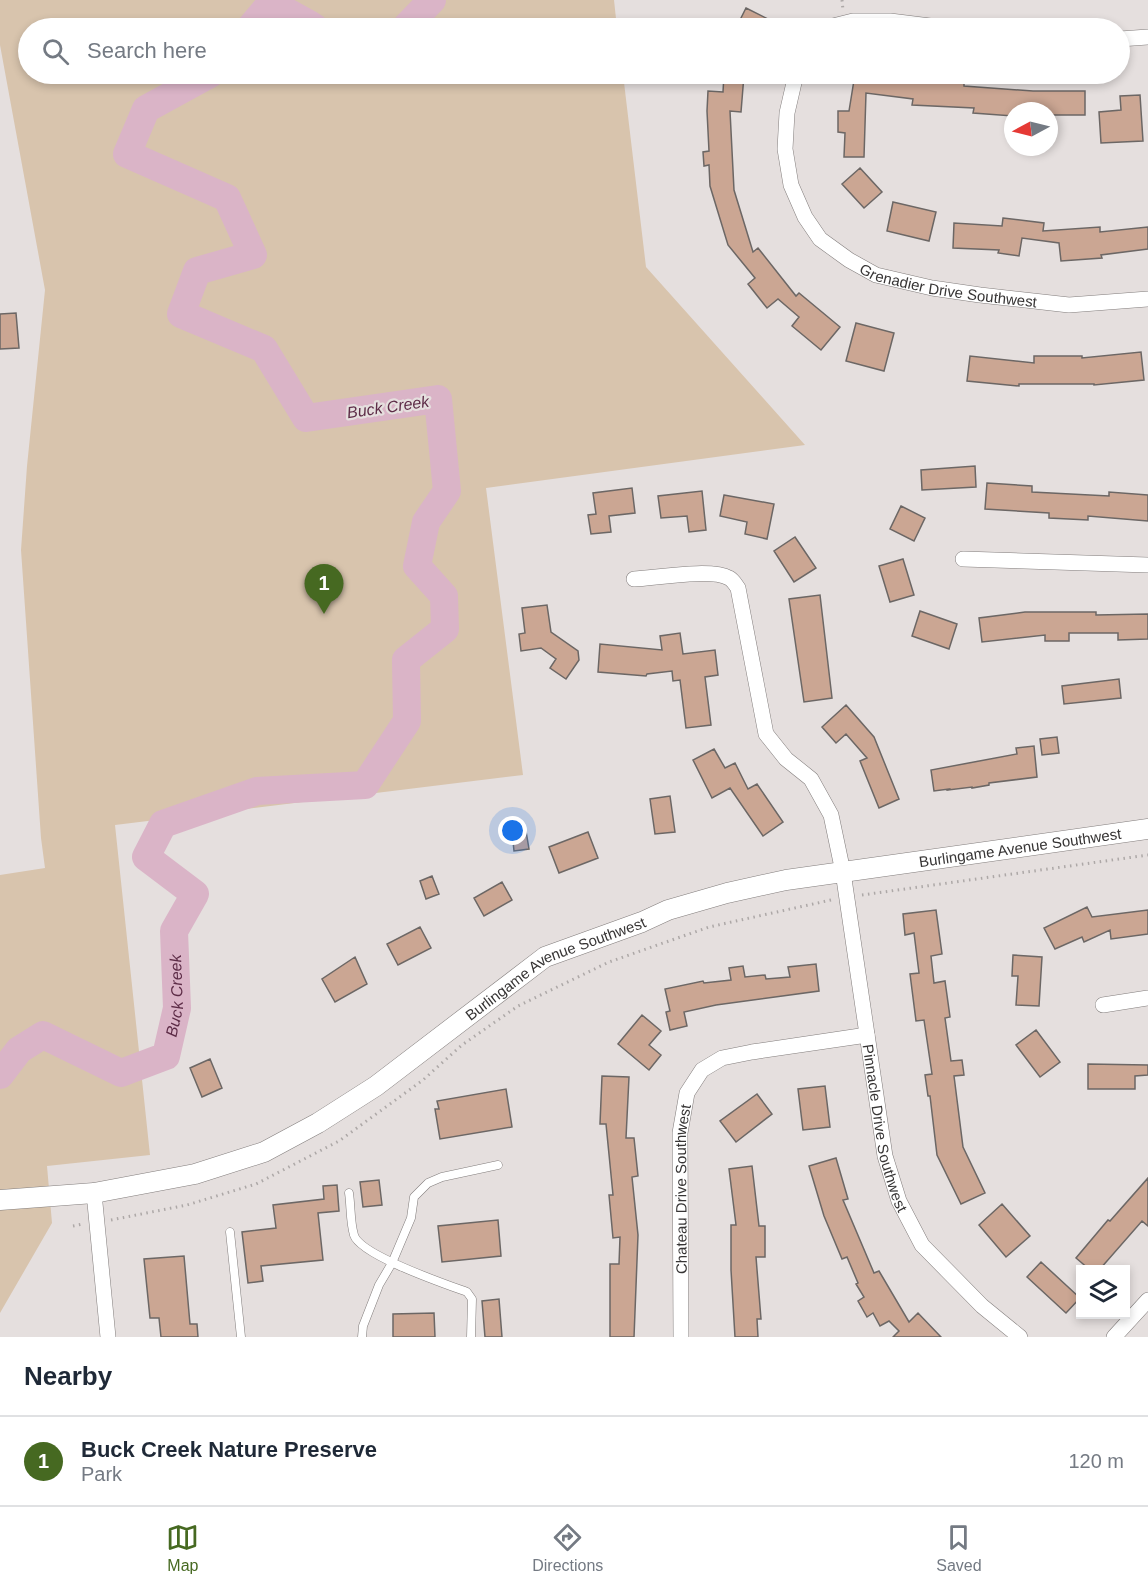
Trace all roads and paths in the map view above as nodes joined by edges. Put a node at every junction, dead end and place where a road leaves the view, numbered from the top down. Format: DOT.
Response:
graph roads {
  1 [pos="1148,37"];
  2 [pos="1130,38"];
  3 [pos="794,84"];
  4 [pos="1148,299"];
  5 [pos="963,559"];
  6 [pos="1148,565"];
  7 [pos="634,579"];
  8 [pos="1148,829"];
  9 [pos="1148,855"];
  10 [pos="843,872"];
  11 [pos="847,897"];
  12 [pos="1148,998"];
  13 [pos="1103,1005"];
  14 [pos="867,1035"];
  15 [pos="498,1165"];
  16 [pos="94,1192"];
  17 [pos="349,1192"];
  18 [pos="0,1200"];
  19 [pos="97,1222"];
  20 [pos="74,1226"];
  21 [pos="230,1232"];
  22 [pos="392,1263"];
  23 [pos="1148,1300"];
  24 [pos="108,1337"];
  25 [pos="241,1337"];
  26 [pos="362,1337"];
  27 [pos="471,1337"];
  28 [pos="681,1337"];
  29 [pos="1020,1337"];
  30 [pos="1114,1337"];
  1 -- 2 [label="street"];
  3 -- 4 [label="street, Grenadier Drive Southwest"];
  5 -- 6 [label="street"];
  7 -- 10 [label="street, Pinnacle Drive Southwest"];
  8 -- 10 [label="street, Burlingame Avenue Southwest"];
  9 -- 11 [label="path"];
  10 -- 11 [label="street, Pinnacle Drive Southwest"];
  10 -- 16 [label="street, Burlingame Avenue Southwest"];
  11 -- 14 [label="street, Pinnacle Drive Southwest"];
  11 -- 19 [label="path"];
  12 -- 13 [label="street"];
  14 -- 28 [label="street, Chateau Drive Southwest"];
  14 -- 29 [label="street, Pinnacle Drive Southwest"];
  15 -- 22 [label="lane"];
  16 -- 18 [label="street, Burlingame Avenue Southwest"];
  16 -- 19 [label="street"];
  17 -- 22 [label="lane"];
  19 -- 20 [label="path"];
  19 -- 24 [label="street"];
  21 -- 25 [label="lane"];
  22 -- 26 [label="lane"];
  22 -- 27 [label="lane"];
  23 -- 30 [label="street"];
}
